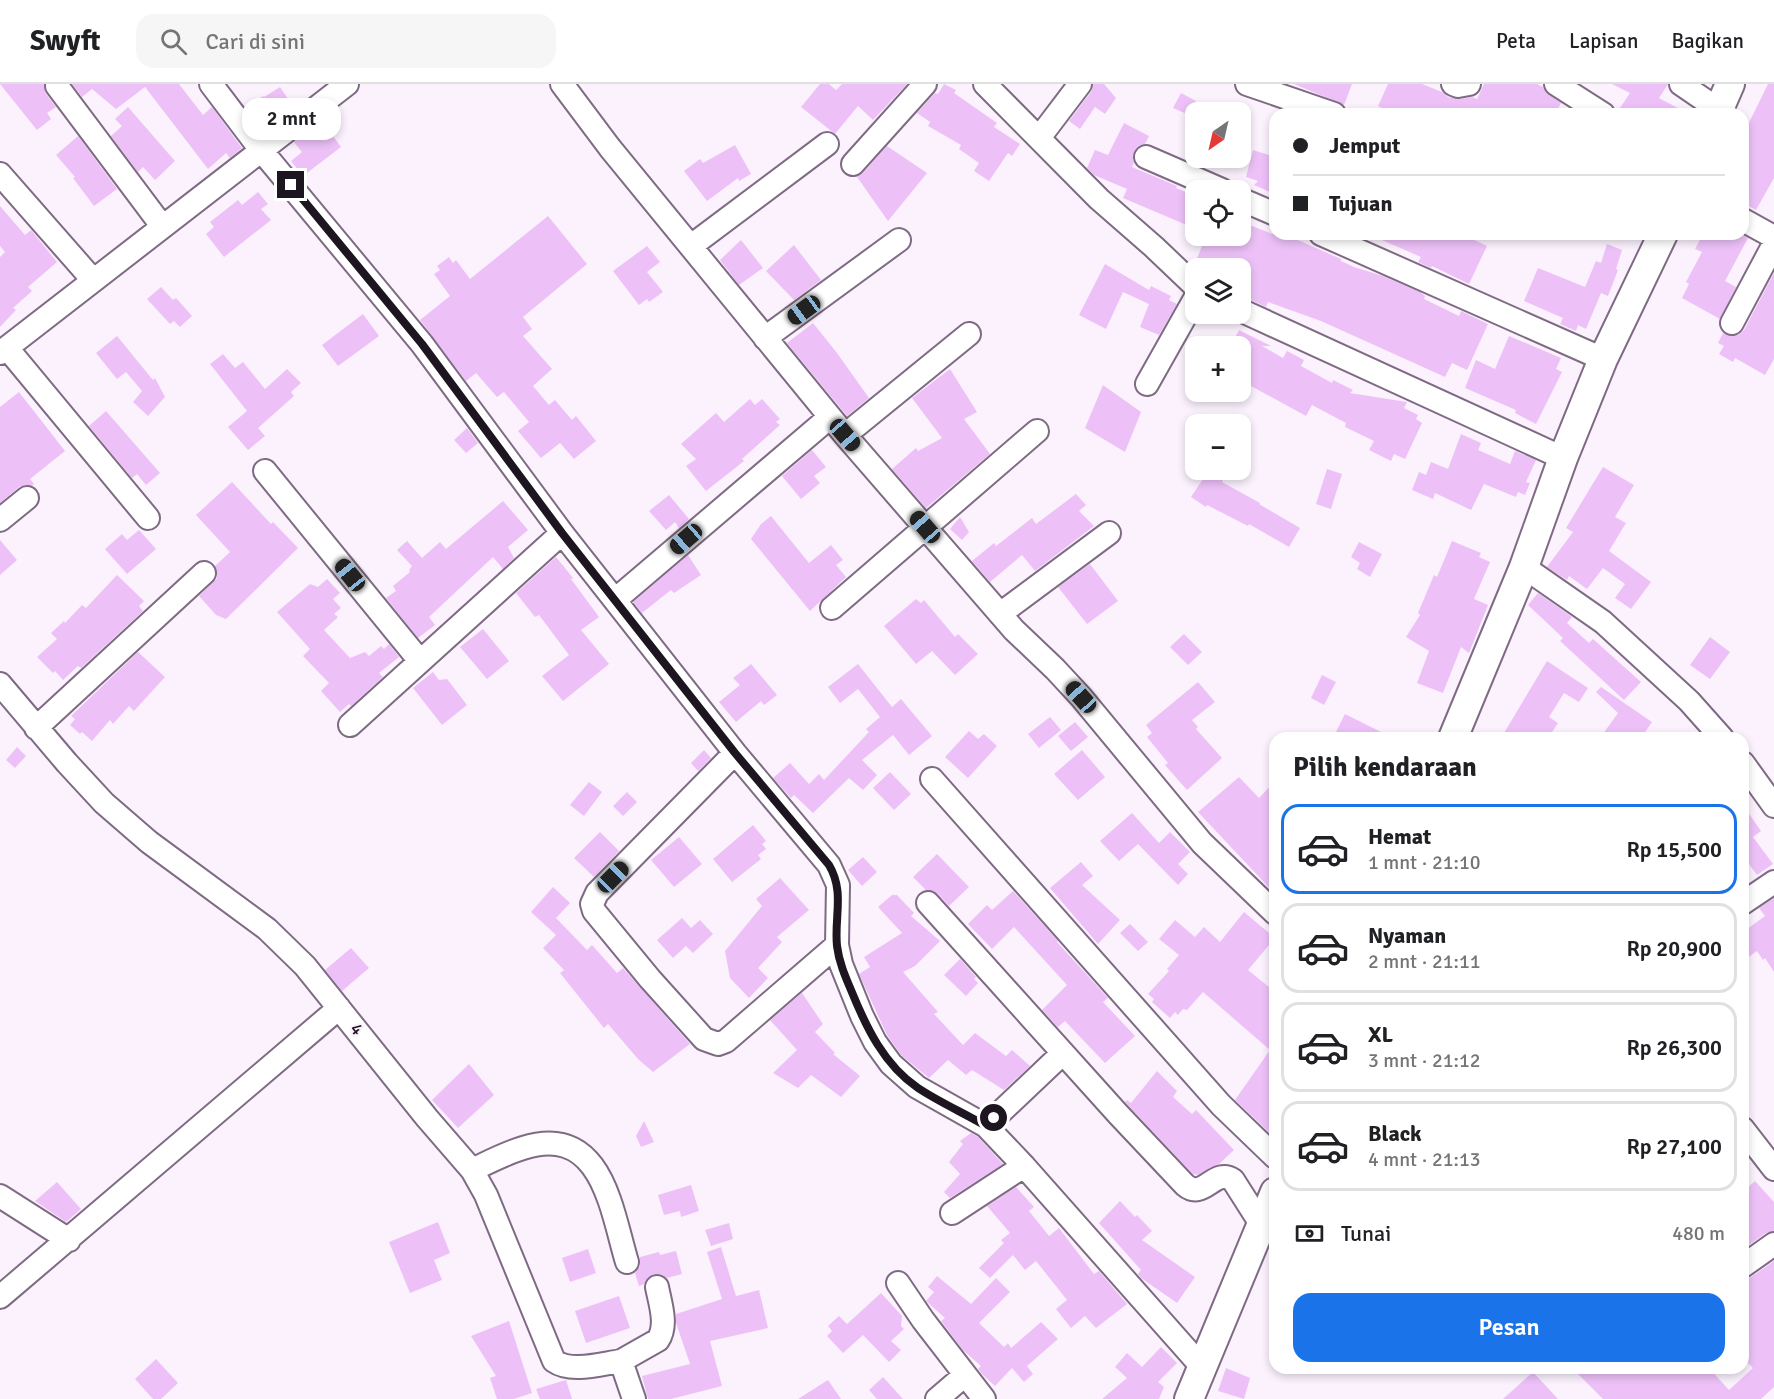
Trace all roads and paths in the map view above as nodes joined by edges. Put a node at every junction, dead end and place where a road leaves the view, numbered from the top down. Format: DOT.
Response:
graph roads {
  1 [pos="211,84"];
  2 [pos="347,84"];
  3 [pos="561,84"];
  4 [pos="925,84"];
  5 [pos="986,84"];
  6 [pos="1080,84"];
  7 [pos="1247,84"];
  8 [pos="1453,84"];
  9 [pos="1469,84"];
  10 [pos="1556,84"];
  11 [pos="1681,84"];
  12 [pos="1730,84"];
  13 [pos="57,86"];
  14 [pos="1317,108"];
  15 [pos="1594,108"];
  16 [pos="1713,108"];
  17 [pos="1720,108"];
  18 [pos="1040,138"];
  19 [pos="827,144"];
  20 [pos="261,150"];
  21 [pos="1146,157"];
  22 [pos="853,164"];
  23 [pos="0,174"];
  24 [pos="1199,180"];
  25 [pos="1251,204"];
  26 [pos="1269,211"];
  27 [pos="1749,223"];
  28 [pos="162,226"];
  29 [pos="1774,237"];
  30 [pos="899,240"];
  31 [pos="1335,240"];
  32 [pos="1660,240"];
  33 [pos="1774,244"];
  34 [pos="691,246"];
  35 [pos="1185,277"];
  36 [pos="93,280"];
  37 [pos="1251,315"];
  38 [pos="1185,317"];
  39 [pos="1732,323"];
  40 [pos="969,334"];
  41 [pos="765,338"];
  42 [pos="3,350"];
  43 [pos="1603,358"];
  44 [pos="1147,384"];
  45 [pos="830,417"];
  46 [pos="1037,431"];
  47 [pos="845,435"];
  48 [pos="1563,458"];
  49 [pos="265,471"];
  50 [pos="27,498"];
  51 [pos="148,518"];
  52 [pos="0,520"];
  53 [pos="925,527"];
  54 [pos="562,533"];
  55 [pos="1109,533"];
  56 [pos="1524,567"];
  57 [pos="204,573"];
  58 [pos="615,600"];
  59 [pos="832,608"];
  60 [pos="1000,614"];
  61 [pos="420,661"];
  62 [pos="0,684"];
  63 [pos="350,725"];
  64 [pos="36,728"];
  65 [pos="1455,732"];
  66 [pos="1717,732"];
  67 [pos="735,753"];
  68 [pos="1749,771"];
  69 [pos="932,779"];
  70 [pos="1774,806"];
  71 [pos="1774,882"];
  72 [pos="1749,899"];
  73 [pos="928,903"];
  74 [pos="1269,907"];
  75 [pos="837,945"];
  76 [pos="339,1008"];
  77 [pos="1063,1053"];
  78 [pos="986,1126"];
  79 [pos="1749,1137"];
  80 [pos="1269,1151"];
  81 [pos="1024,1166"];
  82 [pos="1774,1169"];
  83 [pos="472,1170"];
  84 [pos="0,1196"];
  85 [pos="1269,1206"];
  86 [pos="952,1212"];
  87 [pos="1261,1224"];
  88 [pos="69,1240"];
  89 [pos="1774,1244"];
  90 [pos="1749,1262"];
  91 [pos="627,1263"];
  92 [pos="898,1282"];
  93 [pos="657,1287"];
  94 [pos="0,1298"];
  95 [pos="621,1361"];
  96 [pos="1202,1367"];
  97 [pos="965,1375"];
  98 [pos="634,1399"];
  99 [pos="938,1399"];
  100 [pos="984,1399"];
  101 [pos="1190,1399"];
  1 -- 20 [label="street"];
  2 -- 20 [label="street"];
  3 -- 34 [label="street"];
  4 -- 22 [label="street"];
  5 -- 18 [label="street"];
  6 -- 18 [label="street"];
  7 -- 14 [label="street"];
  8 -- 9 [label="street"];
  10 -- 15 [label="street"];
  11 -- 16 [label="street"];
  12 -- 17 [label="main road"];
  13 -- 28 [label="street"];
  18 -- 35 [label="street"];
  19 -- 34 [label="street"];
  20 -- 28 [label="street"];
  20 -- 54 [label="street"];
  21 -- 24 [label="street"];
  23 -- 36 [label="street"];
  25 -- 26 [label="street"];
  27 -- 29 [label="street"];
  28 -- 36 [label="street"];
  30 -- 41 [label="street"];
  31 -- 43 [label="street"];
  32 -- 43 [label="main road"];
  33 -- 39 [label="street"];
  34 -- 41 [label="street"];
  36 -- 42 [label="street"];
  37 -- 48 [label="street"];
  38 -- 44 [label="street"];
  40 -- 47 [label="street"];
  41 -- 45 [label="street"];
  42 -- 51 [label="street"];
  43 -- 48 [label="main road"];
  45 -- 47 [label="street"];
  45 -- 58 [label="street"];
  46 -- 53 [label="street"];
  47 -- 53 [label="street"];
  48 -- 56 [label="main road"];
  49 -- 61 [label="street"];
  50 -- 52 [label="street"];
  53 -- 59 [label="street"];
  53 -- 60 [label="street"];
  54 -- 58 [label="street"];
  54 -- 61 [label="street"];
  55 -- 60 [label="street"];
  56 -- 65 [label="main road"];
  56 -- 66 [label="street"];
  57 -- 64 [label="street"];
  58 -- 67 [label="street"];
  60 -- 74 [label="street"];
  61 -- 63 [label="street"];
  62 -- 64 [label="street, 4"];
  64 -- 76 [label="street, 4"];
  67 -- 75 [label="street"];
  67 -- 75 [label="street"];
  68 -- 70 [label="street"];
  69 -- 80 [label="street"];
  71 -- 72 [label="street"];
  73 -- 77 [label="street"];
  75 -- 78 [label="street"];
  76 -- 83 [label="street, 4"];
  76 -- 88 [label="street"];
  77 -- 78 [label="street"];
  77 -- 87 [label="street"];
  78 -- 81 [label="street"];
  79 -- 82 [label="street"];
  81 -- 86 [label="street"];
  81 -- 96 [label="street"];
  83 -- 91 [label="street"];
  83 -- 95 [label="street, 4"];
  84 -- 88 [label="street"];
  85 -- 87 [label="main road"];
  87 -- 96 [label="main road"];
  88 -- 94 [label="street"];
  89 -- 90 [label="street"];
  92 -- 97 [label="street"];
  93 -- 95 [label="street"];
  95 -- 98 [label="street"];
  96 -- 101 [label="main road"];
  97 -- 99 [label="street"];
  97 -- 100 [label="street"];
}
